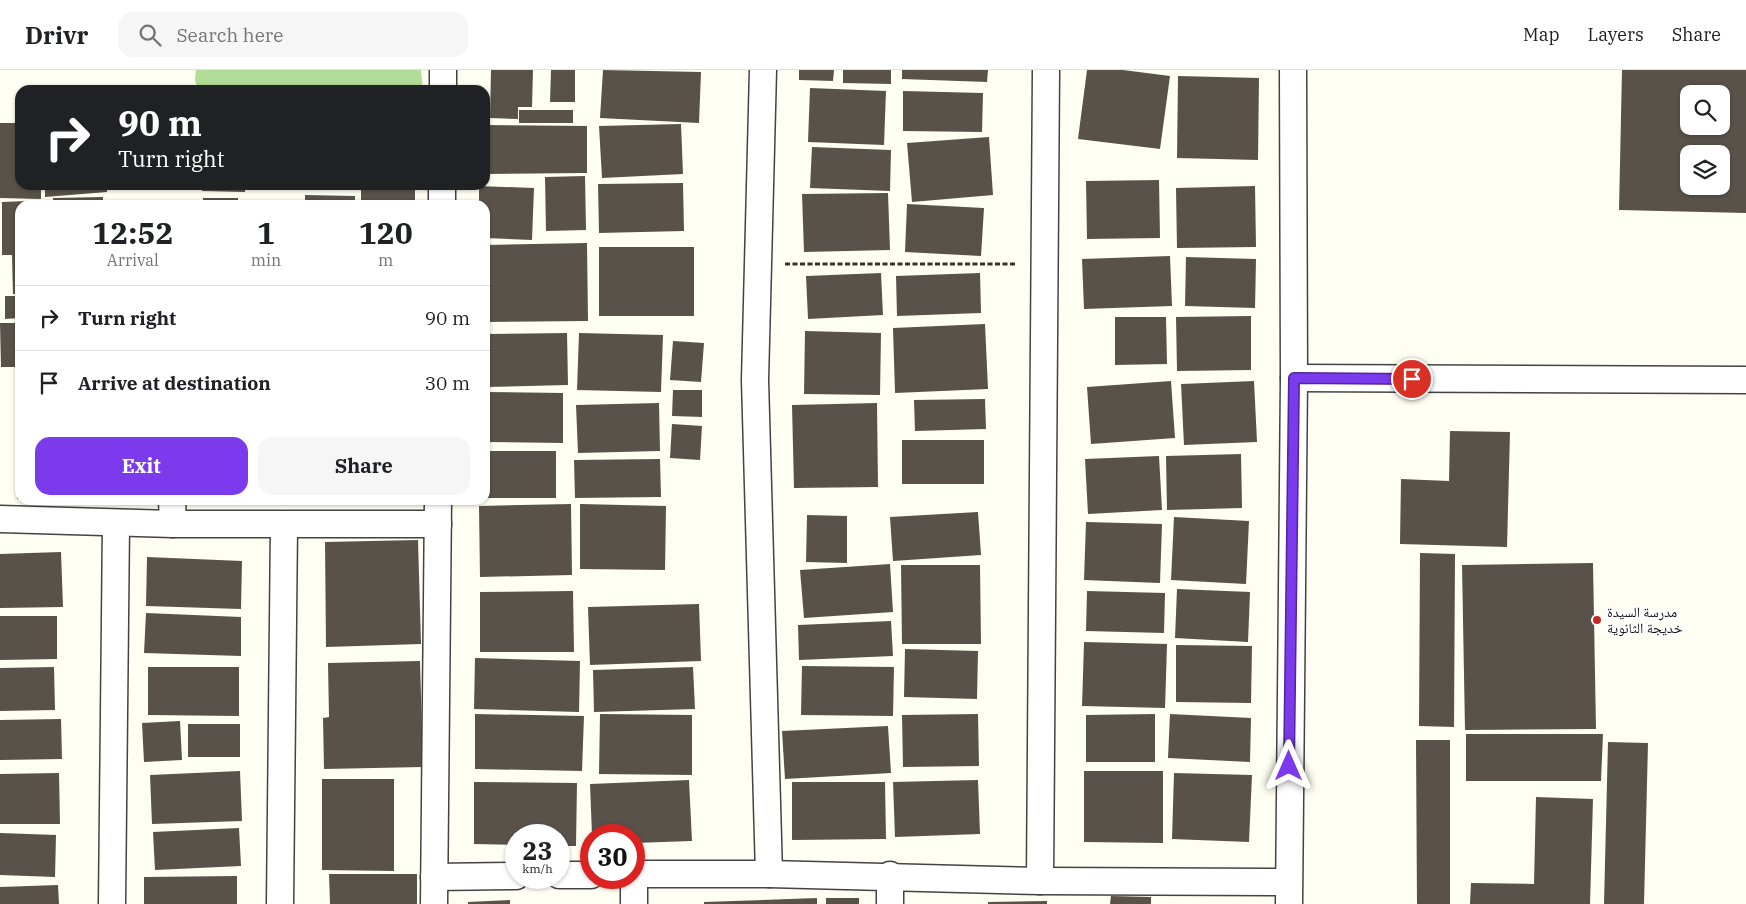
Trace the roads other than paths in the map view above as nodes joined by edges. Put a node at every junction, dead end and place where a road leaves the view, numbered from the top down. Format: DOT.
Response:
graph roads {
  1 [pos="444,70"];
  2 [pos="763,70"];
  3 [pos="1046,70"];
  4 [pos="1293,70"];
  5 [pos="443,85"];
  6 [pos="1294,378"];
  7 [pos="1746,380"];
  8 [pos="172,512"];
  9 [pos="438,512"];
  10 [pos="0,519"];
  11 [pos="116,523"];
  12 [pos="284,525"];
  13 [pos="645,874"];
  14 [pos="769,874"];
  15 [pos="890,875"];
  16 [pos="505,876"];
  17 [pos="434,877"];
  18 [pos="1040,881"];
  19 [pos="634,889"];
  20 [pos="1096,893"];
  21 [pos="1288,893"];
  22 [pos="112,904"];
  23 [pos="280,904"];
  24 [pos="434,904"];
  25 [pos="634,904"];
  26 [pos="890,904"];
  1 -- 5 [label="street"];
  2 -- 14 [label="street"];
  3 -- 18 [label="street"];
  4 -- 6 [label="street"];
  6 -- 7 [label="street"];
  6 -- 21 [label="street"];
  8 -- 11 [label="street"];
  8 -- 12 [label="street"];
  9 -- 12 [label="street"];
  9 -- 17 [label="street"];
  10 -- 11 [label="street"];
  11 -- 22 [label="street"];
  12 -- 23 [label="street"];
  13 -- 14 [label="street"];
  14 -- 15 [label="street"];
  15 -- 18 [label="street"];
  15 -- 26 [label="street"];
  16 -- 17 [label="street"];
  17 -- 24 [label="street"];
  18 -- 20 [label="street"];
  19 -- 25 [label="street"];
  20 -- 21 [label="street"];
}
